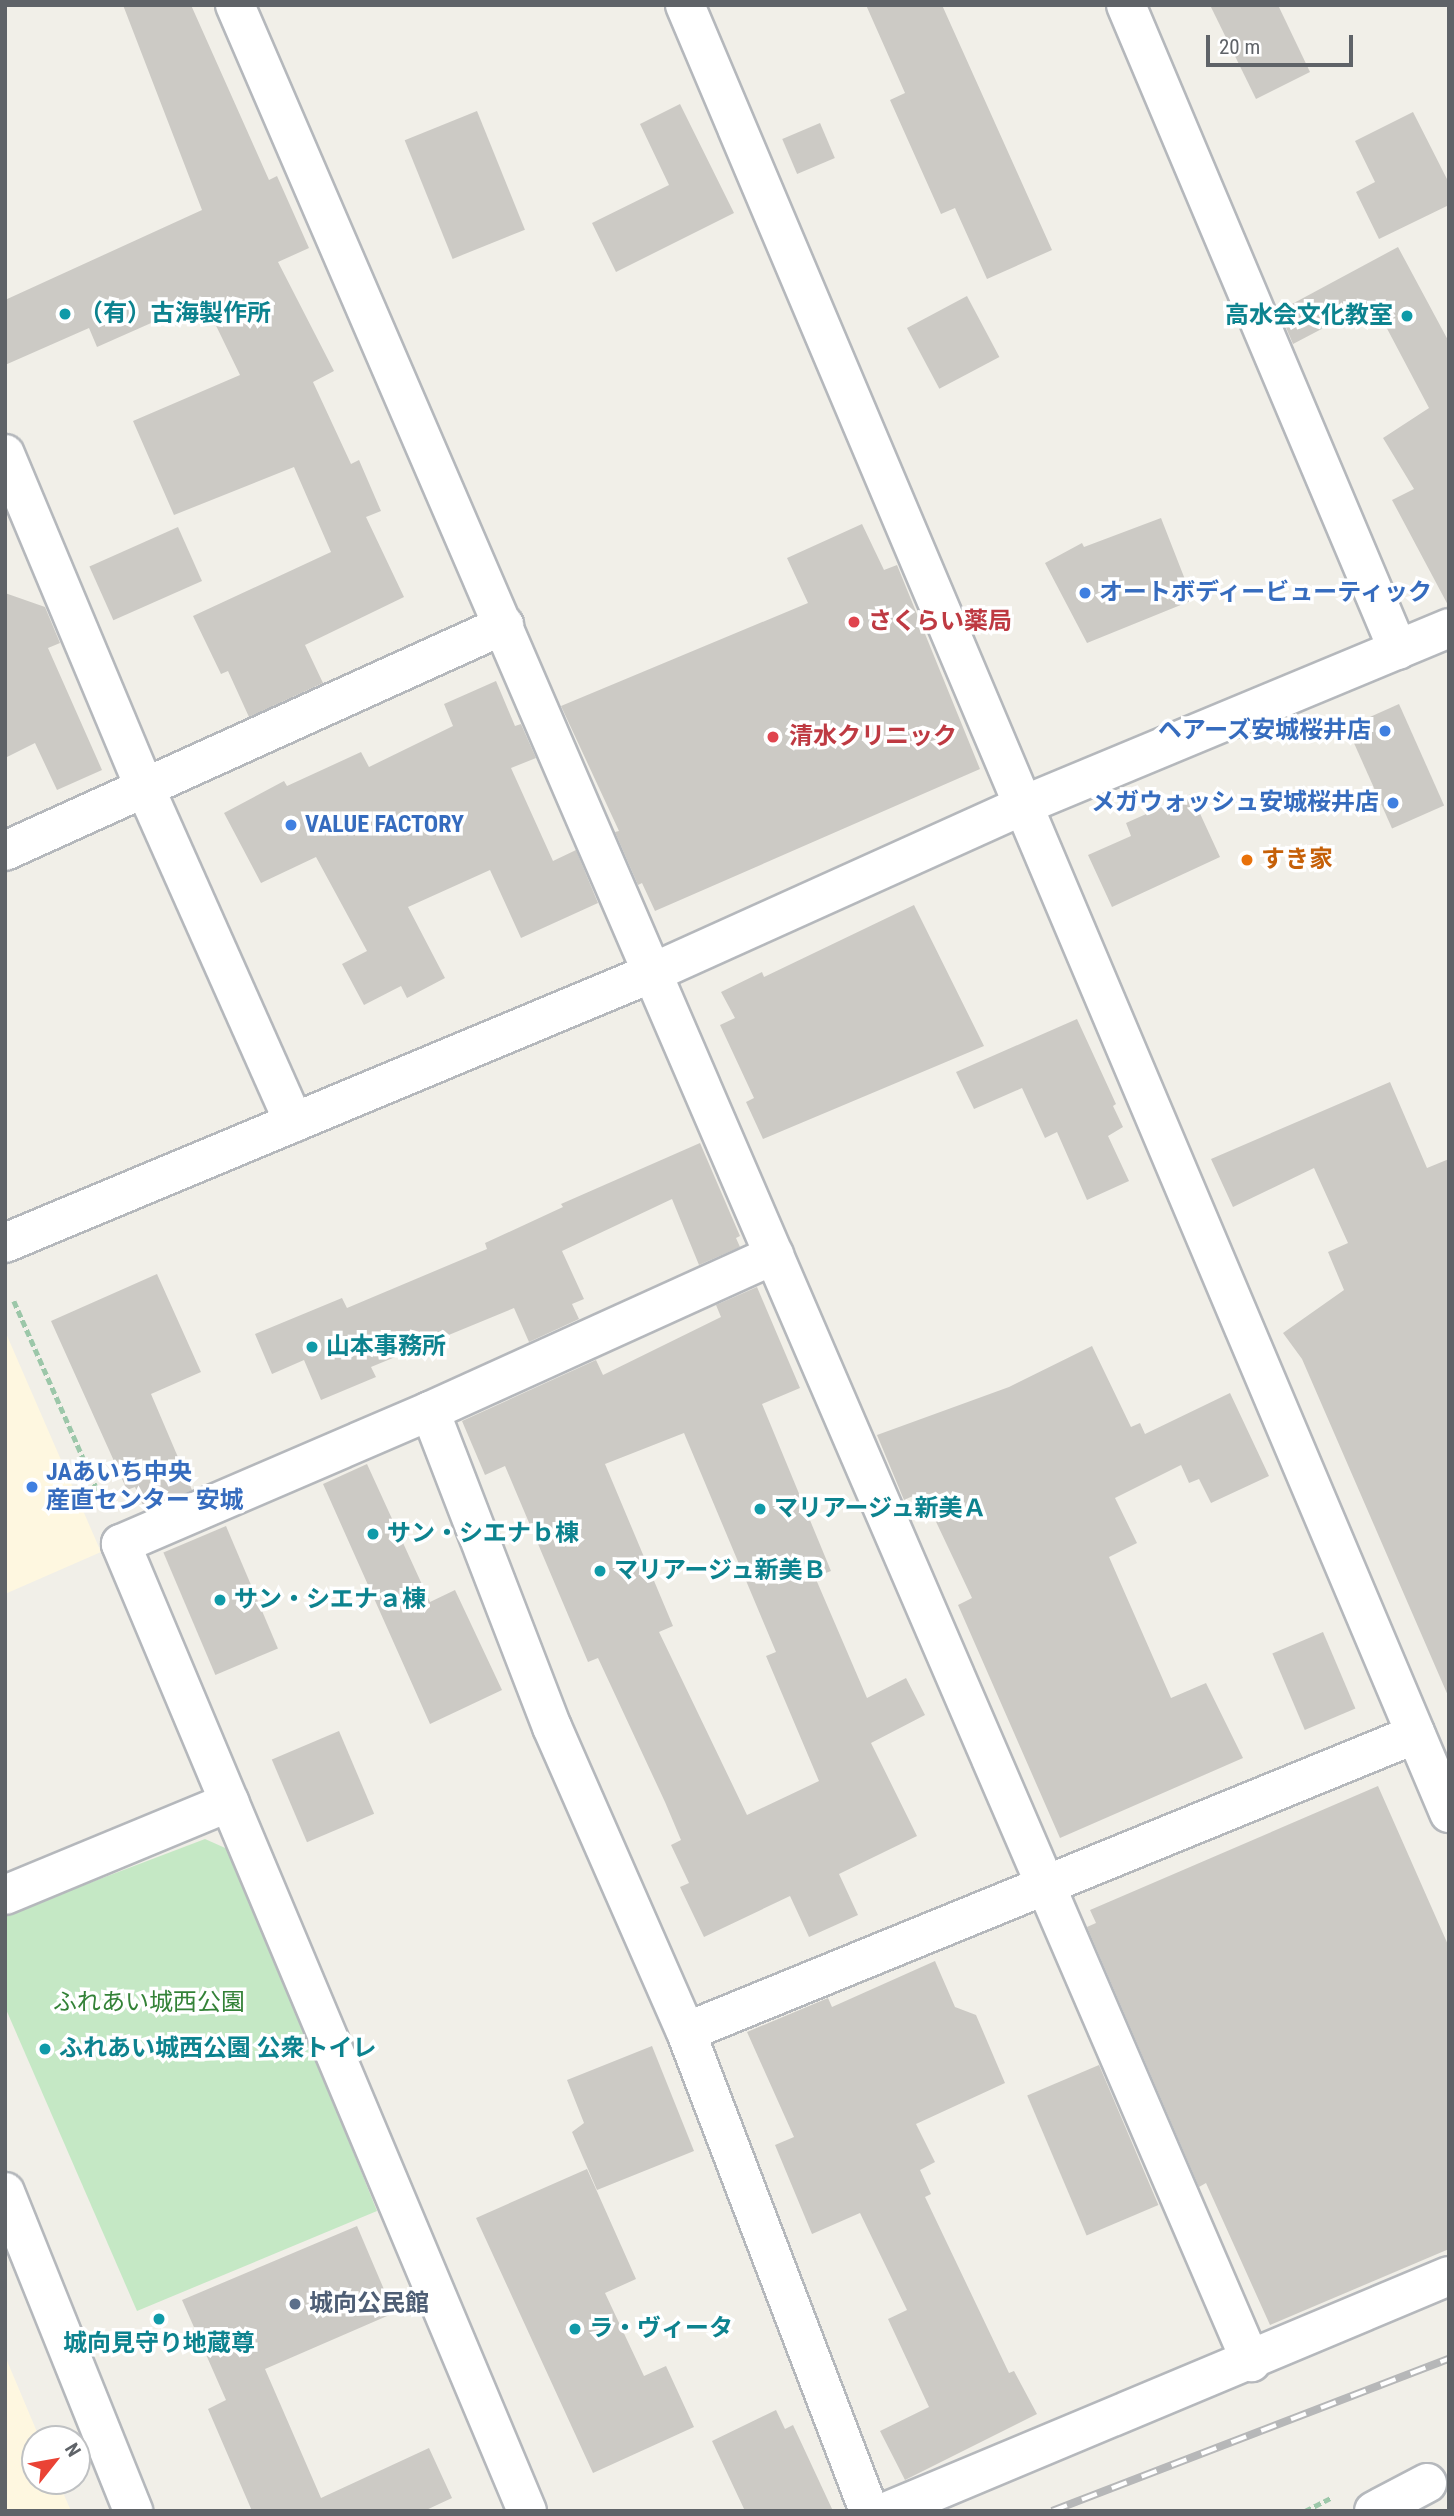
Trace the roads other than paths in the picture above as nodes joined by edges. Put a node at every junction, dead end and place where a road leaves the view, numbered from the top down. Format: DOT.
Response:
graph roads {
  1 [pos="235,5"];
  2 [pos="685,5"];
  3 [pos="1126,5"];
  4 [pos="5,454"];
  5 [pos="504,625"];
  6 [pos="1449,628"];
  7 [pos="1398,650"];
  8 [pos="145,788"];
  9 [pos="1024,805"];
  10 [pos="5,850"];
  11 [pos="654,972"];
  12 [pos="294,1122"];
  13 [pos="5,1243"];
  14 [pos="774,1255"];
  15 [pos="430,1411"];
  16 [pos="1416,1734"];
  17 [pos="229,1802"];
  18 [pos="1448,1808"];
  19 [pos="1048,1884"];
  20 [pos="5,1895"];
  21 [pos="686,2032"];
  22 [pos="5,2192"];
  23 [pos="1449,2276"];
  24 [pos="1251,2362"];
  25 [pos="1439,2488"];
  26 [pos="133,2511"];
  27 [pos="527,2511"];
  28 [pos="870,2511"];
  29 [pos="888,2511"];
  30 [pos="1374,2511"];
  1 -- 5 [label="street"];
  2 -- 9 [label="street"];
  3 -- 7 [label="street"];
  4 -- 8 [label="street"];
  5 -- 8 [label="street"];
  5 -- 11 [label="street"];
  6 -- 7 [label="street"];
  7 -- 9 [label="street"];
  8 -- 10 [label="street"];
  8 -- 12 [label="street"];
  9 -- 11 [label="street"];
  9 -- 16 [label="street"];
  11 -- 12 [label="street"];
  11 -- 14 [label="street"];
  12 -- 13 [label="street"];
  14 -- 15 [label="street"];
  14 -- 19 [label="street"];
  15 -- 17 [label="street"];
  15 -- 21 [label="street"];
  16 -- 18 [label="street"];
  16 -- 19 [label="street"];
  17 -- 20 [label="street"];
  17 -- 27 [label="street"];
  19 -- 21 [label="street"];
  19 -- 24 [label="street"];
  21 -- 28 [label="street"];
  22 -- 26 [label="street"];
  23 -- 24 [label="street"];
  24 -- 29 [label="street"];
  25 -- 30 [label="street"];
}
